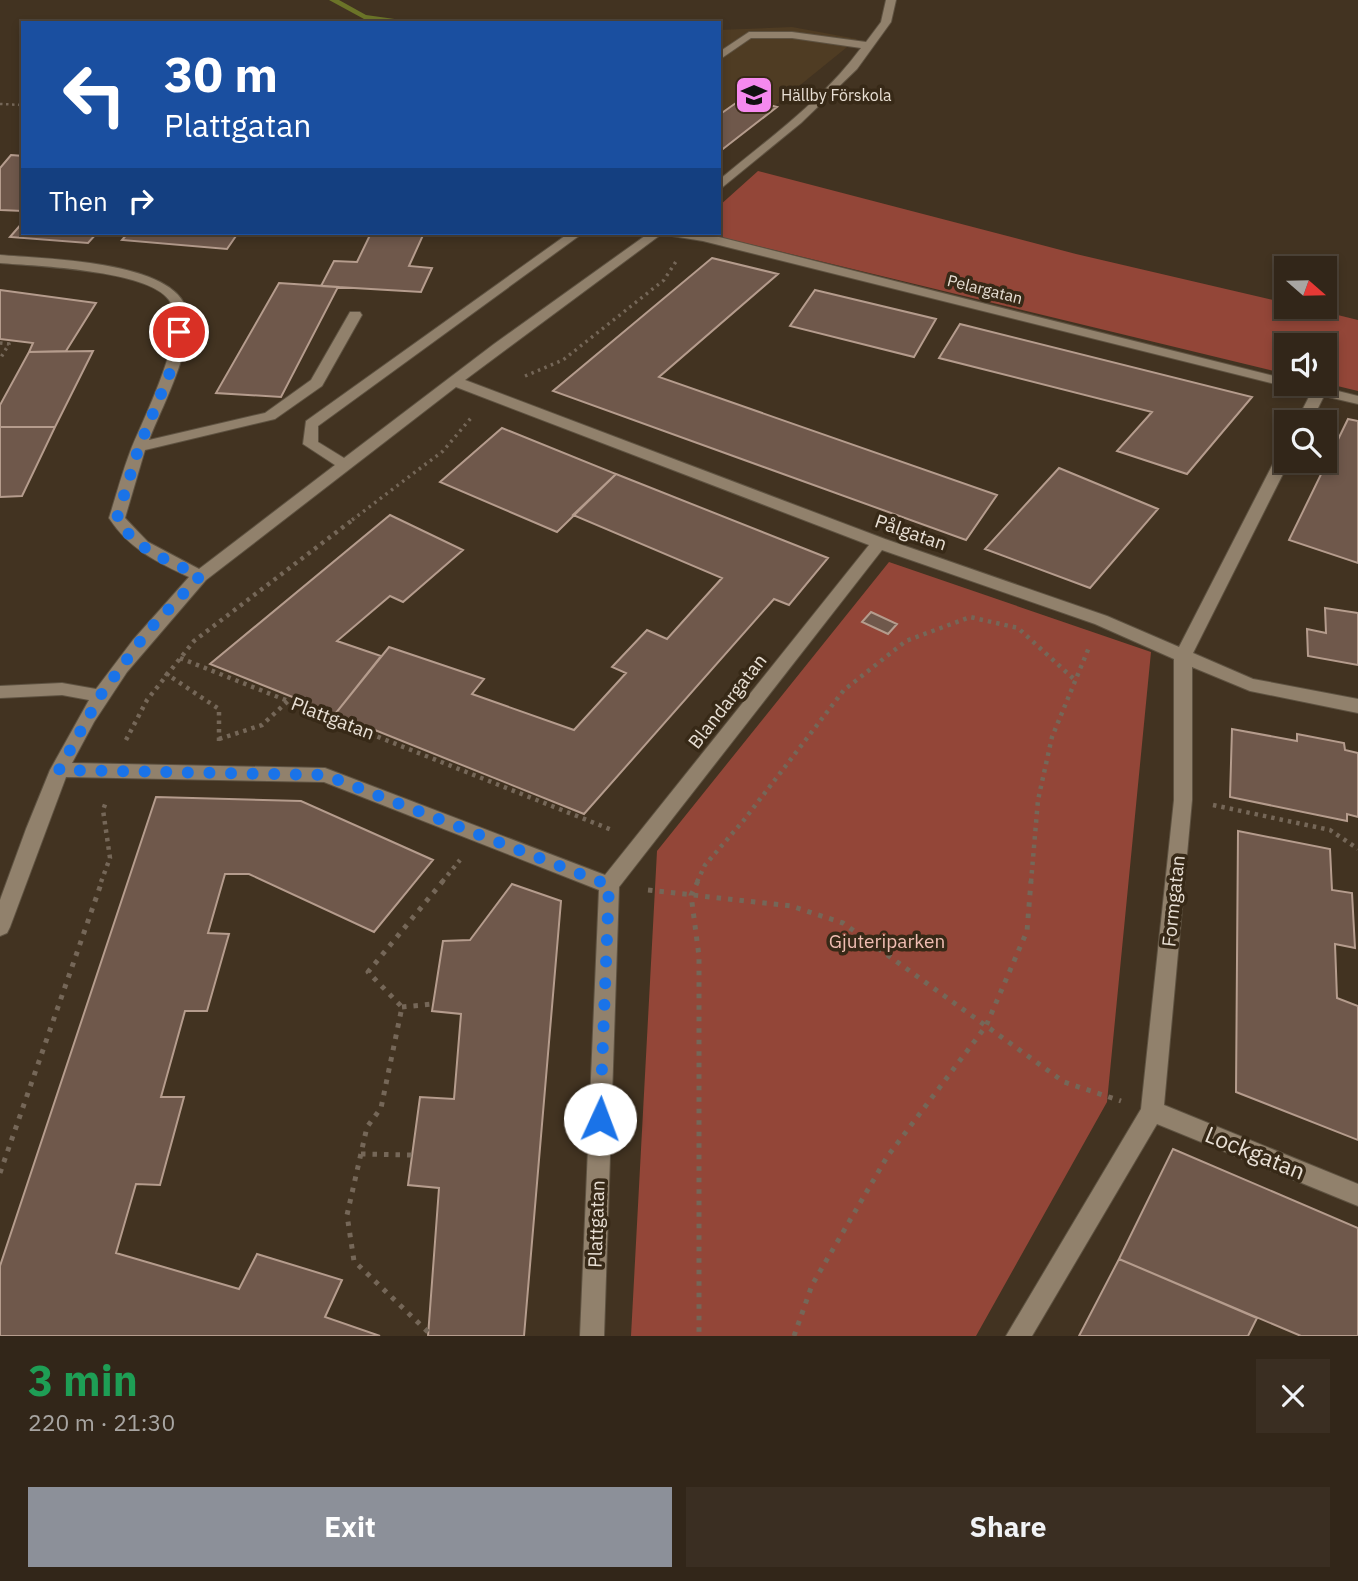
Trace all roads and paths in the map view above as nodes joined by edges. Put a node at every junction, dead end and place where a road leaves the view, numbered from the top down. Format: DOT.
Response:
graph roads {
  1 [pos="891,0"];
  2 [pos="868,46"];
  3 [pos="721,55"];
  4 [pos="0,104"];
  5 [pos="21,105"];
  6 [pos="721,184"];
  7 [pos="574,235"];
  8 [pos="654,235"];
  9 [pos="689,235"];
  10 [pos="702,237"];
  11 [pos="0,259"];
  12 [pos="355,315"];
  13 [pos="0,343"];
  14 [pos="0,359"];
  15 [pos="1274,380"];
  16 [pos="454,381"];
  17 [pos="1337,395"];
  18 [pos="496,397"];
  19 [pos="1358,400"];
  20 [pos="139,447"];
  21 [pos="345,465"];
  22 [pos="1276,473"];
  23 [pos="879,543"];
  24 [pos="200,576"];
  25 [pos="1101,620"];
  26 [pos="1182,655"];
  27 [pos="180,658"];
  28 [pos="165,673"];
  29 [pos="1076,680"];
  30 [pos="0,692"];
  31 [pos="100,696"];
  32 [pos="288,701"];
  33 [pos="1358,706"];
  34 [pos="219,738"];
  35 [pos="59,770"];
  36 [pos="116,770"];
  37 [pos="219,773"];
  38 [pos="1233,809"];
  39 [pos="642,843"];
  40 [pos="1358,849"];
  41 [pos="463,856"];
  42 [pos="609,885"];
  43 [pos="691,895"];
  44 [pos="0,927"];
  45 [pos="433,1004"];
  46 [pos="402,1007"];
  47 [pos="986,1026"];
  48 [pos="1152,1111"];
  49 [pos="361,1154"];
  50 [pos="412,1155"];
  51 [pos="0,1173"];
  52 [pos="1358,1195"];
  53 [pos="428,1332"];
  54 [pos="592,1336"];
  55 [pos="699,1336"];
  56 [pos="794,1336"];
  57 [pos="1018,1336"];
  1 -- 2 [label="street"];
  2 -- 3 [label="street"];
  2 -- 6 [label="street"];
  4 -- 5 [label="path"];
  7 -- 21 [label="street"];
  8 -- 16 [label="street"];
  9 -- 10 [label="street, Pelargatan"];
  10 -- 15 [label="street, Pelargatan"];
  10 -- 18 [label="path"];
  11 -- 20 [label="street"];
  12 -- 20 [label="street"];
  13 -- 14 [label="path"];
  16 -- 18 [label="street, Pålgatan"];
  16 -- 21 [label="street"];
  17 -- 19 [label="street, Pelargatan"];
  18 -- 23 [label="street, Pålgatan"];
  18 -- 27 [label="path"];
  20 -- 24 [label="street"];
  21 -- 24 [label="street"];
  22 -- 26 [label="street, Formgatan"];
  23 -- 25 [label="street, Pålgatan"];
  23 -- 39 [label="street, Blandargatan"];
  24 -- 31 [label="street"];
  25 -- 26 [label="street, Pålgatan"];
  25 -- 29 [label="path"];
  26 -- 33 [label="street, Pålgatan"];
  26 -- 48 [label="street, Formgatan"];
  27 -- 28 [label="path"];
  27 -- 32 [label="path, Plattgatan"];
  28 -- 34 [label="path"];
  28 -- 36 [label="path"];
  29 -- 43 [label="path"];
  29 -- 47 [label="path"];
  30 -- 31 [label="street"];
  31 -- 35 [label="street"];
  32 -- 34 [label="path"];
  32 -- 39 [label="path, Plattgatan"];
  34 -- 37 [label="path"];
  35 -- 36 [label="street"];
  35 -- 44 [label="street"];
  36 -- 37 [label="street"];
  36 -- 51 [label="path"];
  37 -- 42 [label="street"];
  38 -- 40 [label="path"];
  39 -- 42 [label="street, Blandargatan"];
  41 -- 46 [label="path"];
  42 -- 43 [label="path"];
  42 -- 54 [label="street, Plattgatan"];
  43 -- 47 [label="path"];
  43 -- 55 [label="path"];
  45 -- 46 [label="path"];
  46 -- 49 [label="path"];
  47 -- 48 [label="path"];
  47 -- 56 [label="path"];
  48 -- 52 [label="street, Lockgatan"];
  48 -- 57 [label="street, Formgatan"];
  49 -- 50 [label="path"];
  49 -- 53 [label="path"];
}
